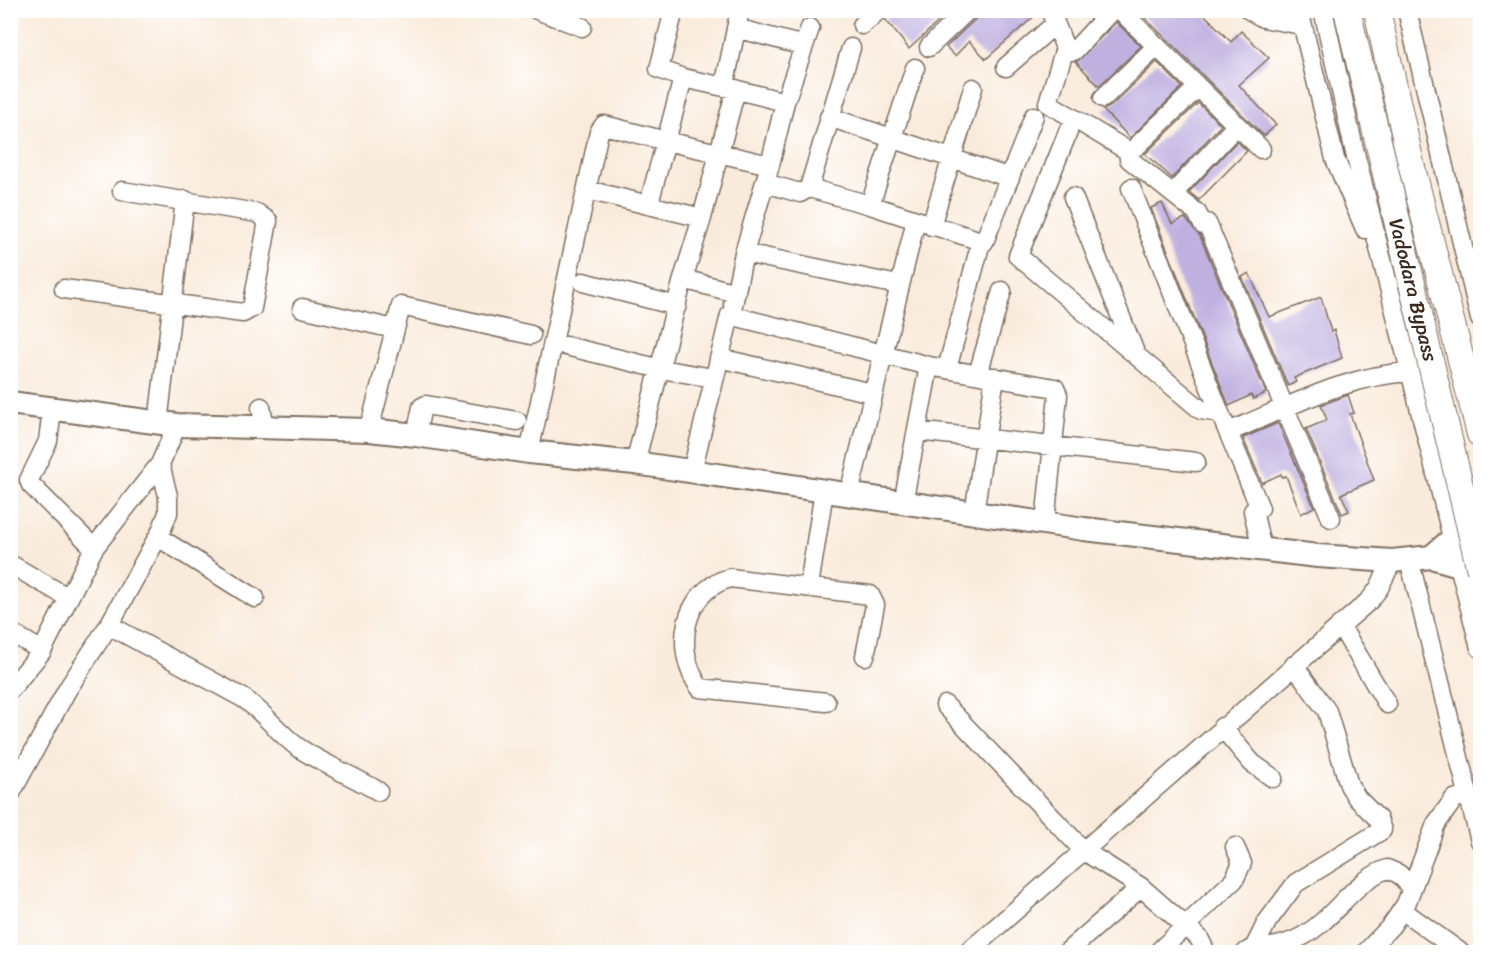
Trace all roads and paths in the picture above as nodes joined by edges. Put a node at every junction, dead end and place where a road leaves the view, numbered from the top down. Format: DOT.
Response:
graph roads {
  1 [pos="537,10"];
  2 [pos="675,10"];
  3 [pos="879,10"];
  4 [pos="968,10"];
  5 [pos="1112,10"];
  6 [pos="1120,10"];
  7 [pos="1249,10"];
  8 [pos="1323,10"];
  9 [pos="1347,10"];
  10 [pos="1377,10"];
  11 [pos="1407,10"];
  12 [pos="1053,17"];
  13 [pos="1300,18"];
  14 [pos="738,19"];
  15 [pos="862,25"];
  16 [pos="582,27"];
  17 [pos="810,28"];
  18 [pos="1157,45"];
  19 [pos="804,46"];
  20 [pos="929,46"];
  21 [pos="851,48"];
  22 [pos="1065,48"];
  23 [pos="1006,67"];
  24 [pos="915,68"];
  25 [pos="683,78"];
  26 [pos="1198,87"];
  27 [pos="730,88"];
  28 [pos="973,88"];
  29 [pos="1103,98"];
  30 [pos="785,102"];
  31 [pos="1034,116"];
  32 [pos="829,117"];
  33 [pos="1237,126"];
  34 [pos="1068,132"];
  35 [pos="893,137"];
  36 [pos="666,141"];
  37 [pos="1137,146"];
  38 [pos="1261,149"];
  39 [pos="718,152"];
  40 [pos="952,158"];
  41 [pos="767,174"];
  42 [pos="1010,178"];
  43 [pos="1179,187"];
  44 [pos="809,188"];
  45 [pos="1131,188"];
  46 [pos="122,190"];
  47 [pos="586,190"];
  48 [pos="1073,197"];
  49 [pos="185,200"];
  50 [pos="649,203"];
  51 [pos="870,205"];
  52 [pos="702,218"];
  53 [pos="924,223"];
  54 [pos="981,242"];
  55 [pos="744,253"];
  56 [pos="683,279"];
  57 [pos="1388,280"];
  58 [pos="583,282"];
  59 [pos="898,285"];
  60 [pos="63,289"];
  61 [pos="1002,291"];
  62 [pos="736,293"];
  63 [pos="172,305"];
  64 [pos="677,306"];
  65 [pos="302,308"];
  66 [pos="730,315"];
  67 [pos="1480,319"];
  68 [pos="394,329"];
  69 [pos="531,335"];
  70 [pos="566,346"];
  71 [pos="883,355"];
  72 [pos="1137,357"];
  73 [pos="718,358"];
  74 [pos="929,366"];
  75 [pos="661,369"];
  76 [pos="947,369"];
  77 [pos="1411,372"];
  78 [pos="986,376"];
  79 [pos="713,378"];
  80 [pos="872,393"];
  81 [pos="10,403"];
  82 [pos="1284,409"];
  83 [pos="52,410"];
  84 [pos="1220,413"];
  85 [pos="517,421"];
  86 [pos="167,424"];
  87 [pos="369,430"];
  88 [pos="917,431"];
  89 [pos="1228,432"];
  90 [pos="1480,434"];
  91 [pos="416,435"];
  92 [pos="986,440"];
  93 [pos="1052,448"];
  94 [pos="529,452"];
  95 [pos="1196,462"];
  96 [pos="635,463"];
  97 [pos="160,464"];
  98 [pos="692,471"];
  99 [pos="824,491"];
  100 [pos="849,494"];
  101 [pos="903,502"];
  102 [pos="974,513"];
  103 [pos="1331,518"];
  104 [pos="1045,523"];
  105 [pos="1480,529"];
  106 [pos="158,537"];
  107 [pos="1452,539"];
  108 [pos="94,548"];
  109 [pos="1262,549"];
  110 [pos="1411,559"];
  111 [pos="10,564"];
  112 [pos="1473,564"];
  113 [pos="809,586"];
  114 [pos="67,597"];
  115 [pos="255,598"];
  116 [pos="109,625"];
  117 [pos="1340,625"];
  118 [pos="10,632"];
  119 [pos="1480,648"];
  120 [pos="42,651"];
  121 [pos="866,656"];
  122 [pos="1294,665"];
  123 [pos="10,690"];
  124 [pos="826,702"];
  125 [pos="1387,704"];
  126 [pos="945,705"];
  127 [pos="1222,727"];
  128 [pos="1272,778"];
  129 [pos="378,790"];
  130 [pos="10,795"];
  131 [pos="1467,795"];
  132 [pos="1480,841"];
  133 [pos="1235,847"];
  134 [pos="1084,851"];
  135 [pos="1141,887"];
  136 [pos="1412,888"];
  137 [pos="1402,910"];
  138 [pos="1185,926"];
  139 [pos="1250,949"];
  140 [pos="968,952"];
  141 [pos="1067,952"];
  142 [pos="1158,952"];
  143 [pos="1206,952"];
  144 [pos="1366,952"];
  145 [pos="1460,952"];
  1 -- 16 [label="street"];
  2 -- 25 [label="street"];
  3 -- 15 [label="street"];
  4 -- 20 [label="street"];
  5 -- 22 [label="street"];
  6 -- 18 [label="street"];
  7 -- 13 [label="street"];
  8 -- 57 [label="street"];
  9 -- 112 [label="highway, Vadodara Bypass, bridge"];
  10 -- 90 [label="highway, Vadodara Bypass"];
  11 -- 67 [label="street"];
  12 -- 22 [label="street"];
  12 -- 23 [label="street"];
  13 -- 57 [label="street"];
  14 -- 19 [label="street"];
  14 -- 27 [label="street"];
  17 -- 19 [label="street"];
  18 -- 26 [label="street"];
  18 -- 29 [label="street"];
  19 -- 30 [label="street"];
  21 -- 32 [label="street"];
  22 -- 82 [label="street"];
  24 -- 35 [label="street"];
  25 -- 27 [label="street"];
  25 -- 36 [label="street"];
  26 -- 33 [label="street"];
  26 -- 37 [label="street"];
  27 -- 30 [label="street"];
  27 -- 39 [label="street"];
  28 -- 40 [label="street"];
  30 -- 41 [label="street"];
  31 -- 42 [label="street"];
  32 -- 35 [label="street"];
  32 -- 44 [label="street"];
  33 -- 38 [label="street"];
  33 -- 43 [label="street"];
  34 -- 72 [label="street"];
  35 -- 40 [label="street"];
  35 -- 51 [label="street"];
  36 -- 39 [label="street"];
  36 -- 47 [label="street"];
  36 -- 50 [label="street"];
  39 -- 41 [label="street"];
  39 -- 52 [label="street"];
  40 -- 42 [label="street"];
  40 -- 53 [label="street"];
  41 -- 44 [label="street"];
  41 -- 55 [label="street"];
  42 -- 54 [label="street"];
  44 -- 51 [label="street"];
  45 -- 84 [label="street"];
  46 -- 49 [label="street"];
  47 -- 50 [label="street"];
  47 -- 94 [label="street"];
  48 -- 72 [label="street"];
  49 -- 63 [label="street"];
  49 -- 63 [label="street"];
  50 -- 52 [label="street"];
  51 -- 53 [label="street"];
  52 -- 56 [label="street"];
  53 -- 54 [label="street"];
  53 -- 59 [label="street"];
  54 -- 76 [label="street"];
  55 -- 59 [label="street"];
  55 -- 62 [label="street"];
  56 -- 62 [label="street"];
  56 -- 64 [label="street"];
  57 -- 77 [label="street"];
  58 -- 64 [label="street"];
  59 -- 71 [label="street"];
  60 -- 63 [label="street"];
  61 -- 78 [label="street"];
  62 -- 66 [label="street"];
  63 -- 86 [label="street"];
  64 -- 75 [label="street"];
  65 -- 68 [label="street"];
  66 -- 71 [label="street"];
  66 -- 73 [label="street"];
  68 -- 69 [label="street"];
  68 -- 87 [label="street"];
  70 -- 75 [label="street"];
  71 -- 74 [label="street"];
  71 -- 80 [label="street"];
  72 -- 84 [label="street"];
  73 -- 79 [label="street"];
  73 -- 80 [label="street"];
  74 -- 76 [label="street"];
  74 -- 88 [label="street"];
  75 -- 79 [label="street"];
  75 -- 96 [label="street"];
  76 -- 78 [label="street"];
  77 -- 82 [label="street"];
  77 -- 107 [label="street"];
  78 -- 92 [label="street"];
  78 -- 93 [label="street"];
  79 -- 98 [label="street"];
  80 -- 100 [label="street"];
  81 -- 83 [label="main road"];
  82 -- 89 [label="street"];
  82 -- 103 [label="street"];
  83 -- 86 [label="main road"];
  83 -- 108 [label="street"];
  84 -- 89 [label="street"];
  85 -- 91 [label="street"];
  86 -- 87 [label="main road"];
  86 -- 97 [label="street"];
  87 -- 91 [label="main road"];
  88 -- 92 [label="street"];
  88 -- 101 [label="street"];
  89 -- 109 [label="street"];
  91 -- 94 [label="main road"];
  92 -- 93 [label="street"];
  92 -- 102 [label="street"];
  93 -- 95 [label="street"];
  93 -- 104 [label="street"];
  94 -- 96 [label="main road"];
  96 -- 98 [label="main road"];
  97 -- 106 [label="street"];
  97 -- 108 [label="street"];
  98 -- 99 [label="main road"];
  99 -- 100 [label="main road"];
  99 -- 113 [label="street"];
  100 -- 101 [label="main road"];
  101 -- 102 [label="main road"];
  102 -- 104 [label="main road"];
  104 -- 109 [label="main road"];
  105 -- 107 [label="main road"];
  106 -- 115 [label="street"];
  106 -- 116 [label="street"];
  107 -- 110 [label="main road"];
  107 -- 112 [label="street"];
  108 -- 114 [label="street"];
  109 -- 110 [label="main road"];
  110 -- 112 [label="main road"];
  110 -- 117 [label="street"];
  110 -- 131 [label="street"];
  111 -- 114 [label="street"];
  112 -- 119 [label="street"];
  113 -- 121 [label="street"];
  113 -- 124 [label="street"];
  114 -- 120 [label="street"];
  116 -- 129 [label="street"];
  116 -- 130 [label="street"];
  117 -- 122 [label="street"];
  117 -- 125 [label="street"];
  118 -- 120 [label="street"];
  120 -- 123 [label="street"];
  122 -- 127 [label="street"];
  122 -- 139 [label="street"];
  126 -- 134 [label="street"];
  127 -- 128 [label="street"];
  127 -- 134 [label="street"];
  131 -- 132 [label="street"];
  131 -- 136 [label="street"];
  133 -- 138 [label="street"];
  134 -- 135 [label="street"];
  134 -- 140 [label="street"];
  135 -- 138 [label="street"];
  135 -- 141 [label="street"];
  136 -- 137 [label="street"];
  136 -- 139 [label="street"];
  137 -- 144 [label="street"];
  137 -- 145 [label="street"];
  138 -- 142 [label="street"];
  138 -- 143 [label="street"];
}
